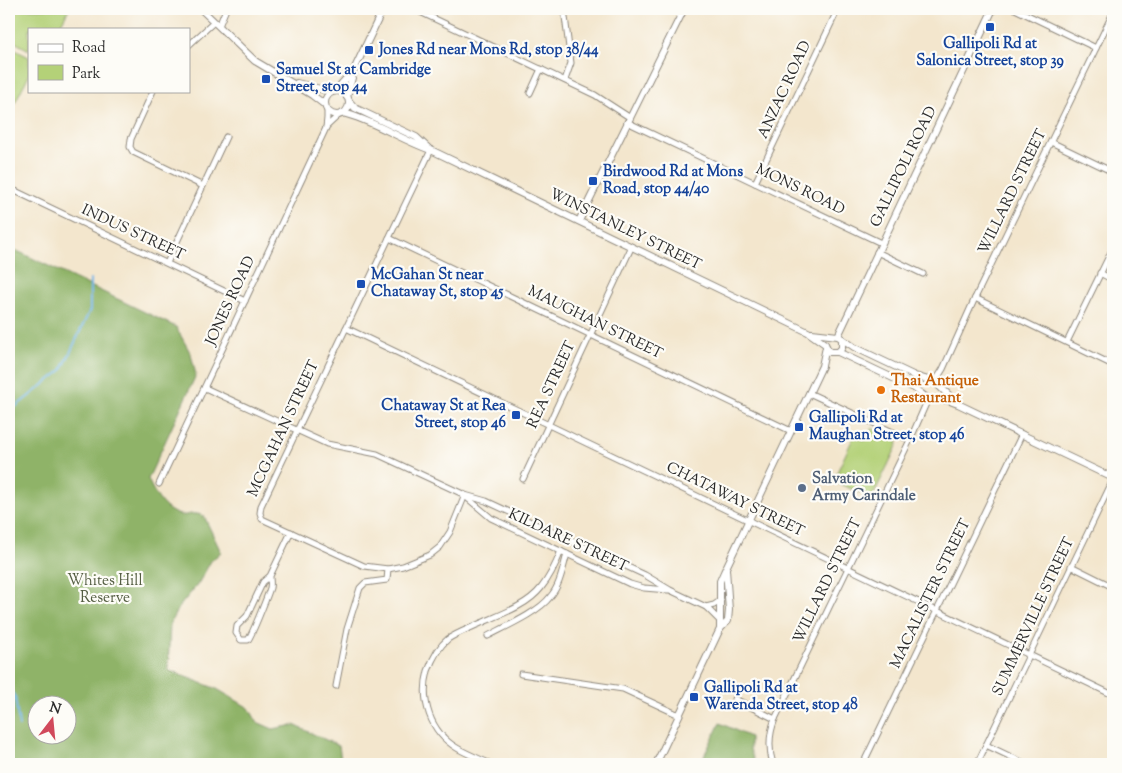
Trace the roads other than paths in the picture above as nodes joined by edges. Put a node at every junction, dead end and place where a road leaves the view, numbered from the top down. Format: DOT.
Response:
graph roads {
  1 [pos="202,9"];
  2 [pos="226,9"];
  3 [pos="384,9"];
  4 [pos="414,9"];
  5 [pos="564,9"];
  6 [pos="684,9"];
  7 [pos="838,9"];
  8 [pos="993,9"];
  9 [pos="1015,9"];
  10 [pos="1113,12"];
  11 [pos="217,24"];
  12 [pos="190,44"];
  13 [pos="1096,48"];
  14 [pos="541,69"];
  15 [pos="354,70"];
  16 [pos="565,80"];
  17 [pos="289,81"];
  18 [pos="153,92"];
  19 [pos="333,92"];
  20 [pos="530,93"];
  21 [pos="348,99"];
  22 [pos="326,107"];
  23 [pos="341,114"];
  24 [pos="628,119"];
  25 [pos="326,128"];
  26 [pos="226,137"];
  27 [pos="1051,142"];
  28 [pos="431,150"];
  29 [pos="1113,172"];
  30 [pos="755,183"];
  31 [pos="203,186"];
  32 [pos="9,188"];
  33 [pos="579,221"];
  34 [pos="389,238"];
  35 [pos="881,243"];
  36 [pos="631,248"];
  37 [pos="1113,248"];
  38 [pos="877,252"];
  39 [pos="167,263"];
  40 [pos="923,274"];
  41 [pos="1100,274"];
  42 [pos="1113,280"];
  43 [pos="975,298"];
  44 [pos="246,301"];
  45 [pos="346,328"];
  46 [pos="808,332"];
  47 [pos="590,334"];
  48 [pos="837,337"];
  49 [pos="1067,342"];
  50 [pos="826,346"];
  51 [pos="837,352"];
  52 [pos="1113,365"];
  53 [pos="822,366"];
  54 [pos="934,383"];
  55 [pos="205,388"];
  56 [pos="809,393"];
  57 [pos="928,397"];
  58 [pos="958,404"];
  59 [pos="547,424"];
  60 [pos="297,431"];
  61 [pos="791,431"];
  62 [pos="1022,434"];
  63 [pos="910,440"];
  64 [pos="522,479"];
  65 [pos="1113,479"];
  66 [pos="159,484"];
  67 [pos="465,495"];
  68 [pos="748,521"];
  69 [pos="291,532"];
  70 [pos="561,551"];
  71 [pos="567,554"];
  72 [pos="1071,566"];
  73 [pos="726,567"];
  74 [pos="848,568"];
  75 [pos="388,569"];
  76 [pos="270,576"];
  77 [pos="1113,587"];
  78 [pos="670,590"];
  79 [pos="720,600"];
  80 [pos="706,607"];
  81 [pos="937,611"];
  82 [pos="720,621"];
  83 [pos="720,629"];
  84 [pos="488,636"];
  85 [pos="1029,655"];
  86 [pos="521,674"];
  87 [pos="336,686"];
  88 [pos="1113,695"];
  89 [pos="735,699"];
  90 [pos="679,716"];
  91 [pos="775,719"];
  92 [pos="986,745"];
  93 [pos="491,764"];
  94 [pos="656,764"];
  95 [pos="773,764"];
  96 [pos="863,764"];
  97 [pos="977,764"];
  98 [pos="1026,764"];
  1 -- 11 [label="street"];
  2 -- 11 [label="street"];
  3 -- 15 [label="street"];
  4 -- 14 [label="street, MONS ROAD"];
  5 -- 16 [label="street"];
  6 -- 24 [label="street"];
  7 -- 30 [label="street, ANZAC ROAD"];
  8 -- 35 [label="street, GALLIPOLI ROAD"];
  9 -- 13 [label="street"];
  10 -- 13 [label="street, WILLARD STREET"];
  11 -- 12 [label="street"];
  11 -- 17 [label="street"];
  13 -- 27 [label="street, WILLARD STREET"];
  14 -- 16 [label="street, MONS ROAD"];
  14 -- 20 [label="street"];
  15 -- 19 [label="street"];
  15 -- 21 [label="street"];
  16 -- 24 [label="street, MONS ROAD"];
  17 -- 19 [label="street"];
  17 -- 22 [label="street"];
  18 -- 31 [label="street"];
  19 -- 21 [label="street"];
  19 -- 22 [label="street"];
  21 -- 23 [label="street"];
  21 -- 28 [label="street, WINSTANLEY STREET"];
  22 -- 23 [label="street"];
  22 -- 25 [label="street, JONES ROAD"];
  23 -- 25 [label="street, JONES ROAD"];
  23 -- 28 [label="street, WINSTANLEY STREET"];
  24 -- 30 [label="street, MONS ROAD"];
  24 -- 33 [label="street"];
  25 -- 44 [label="street, JONES ROAD"];
  26 -- 31 [label="street"];
  27 -- 29 [label="street"];
  27 -- 43 [label="street, WILLARD STREET"];
  28 -- 33 [label="street, WINSTANLEY STREET"];
  28 -- 34 [label="street, MCGAHAN STREET"];
  30 -- 35 [label="street, MONS ROAD"];
  31 -- 39 [label="street"];
  32 -- 39 [label="street, INDUS STREET"];
  33 -- 36 [label="street, WINSTANLEY STREET"];
  34 -- 45 [label="street, MCGAHAN STREET"];
  34 -- 47 [label="street, MAUGHAN STREET"];
  35 -- 38 [label="street, GALLIPOLI ROAD"];
  36 -- 46 [label="street, WINSTANLEY STREET"];
  36 -- 47 [label="street, REA STREET"];
  37 -- 41 [label="street"];
  38 -- 40 [label="street"];
  38 -- 48 [label="street, GALLIPOLI ROAD"];
  39 -- 44 [label="street, INDUS STREET"];
  41 -- 42 [label="street"];
  41 -- 49 [label="street"];
  43 -- 49 [label="street"];
  43 -- 54 [label="street, WILLARD STREET"];
  44 -- 55 [label="street, JONES ROAD"];
  45 -- 59 [label="street, CHATAWAY STREET"];
  45 -- 60 [label="street, MCGAHAN STREET"];
  46 -- 48 [label="street, WINSTANLEY STREET"];
  46 -- 50 [label="street, WINSTANLEY STREET"];
  47 -- 59 [label="street, REA STREET"];
  47 -- 61 [label="street, MAUGHAN STREET"];
  48 -- 50 [label="street"];
  48 -- 51 [label="street"];
  48 -- 54 [label="street, WINSTANLEY STREET"];
  49 -- 52 [label="street"];
  50 -- 51 [label="street, WINSTANLEY STREET"];
  50 -- 53 [label="street"];
  51 -- 53 [label="street"];
  51 -- 57 [label="street, WINSTANLEY STREET"];
  53 -- 56 [label="street"];
  54 -- 57 [label="street"];
  54 -- 57 [label="street"];
  54 -- 58 [label="street, WINSTANLEY STREET"];
  55 -- 60 [label="street, KILDARE STREET"];
  55 -- 66 [label="street, JONES ROAD"];
  56 -- 61 [label="street"];
  56 -- 63 [label="street"];
  57 -- 58 [label="street, WINSTANLEY STREET"];
  57 -- 63 [label="street, WILLARD STREET"];
  58 -- 62 [label="street, WINSTANLEY STREET"];
  59 -- 64 [label="street, REA STREET"];
  59 -- 68 [label="street, CHATAWAY STREET"];
  60 -- 67 [label="street, KILDARE STREET"];
  60 -- 69 [label="street, MCGAHAN STREET"];
  61 -- 68 [label="street"];
  62 -- 65 [label="street, WINSTANLEY STREET"];
  62 -- 81 [label="street, MACALISTER STREET"];
  63 -- 74 [label="street, WILLARD STREET"];
  65 -- 72 [label="street, SUMMERVILLE STREET"];
  67 -- 70 [label="street, KILDARE STREET"];
  67 -- 75 [label="street, MCGAHAN STREET"];
  67 -- 78 [label="street, KILDARE STREET"];
  68 -- 73 [label="street"];
  68 -- 74 [label="street, CHATAWAY STREET"];
  69 -- 75 [label="street, MCGAHAN STREET"];
  69 -- 76 [label="street"];
  70 -- 71 [label="street, KILDARE STREET"];
  70 -- 93 [label="street"];
  71 -- 78 [label="street, KILDARE STREET"];
  71 -- 84 [label="street"];
  72 -- 77 [label="street"];
  72 -- 85 [label="street, SUMMERVILLE STREET"];
  73 -- 79 [label="street"];
  73 -- 83 [label="street"];
  74 -- 81 [label="street, CHATAWAY STREET"];
  74 -- 91 [label="street, WILLARD STREET"];
  75 -- 87 [label="street"];
  76 -- 76 [label="street"];
  78 -- 80 [label="street, KILDARE STREET"];
  79 -- 80 [label="street"];
  79 -- 82 [label="street"];
  80 -- 82 [label="street, KILDARE STREET"];
  81 -- 85 [label="street, CHATAWAY STREET"];
  81 -- 96 [label="street, MACALISTER STREET"];
  82 -- 83 [label="street"];
  83 -- 90 [label="street"];
  85 -- 88 [label="street, CHATAWAY STREET"];
  85 -- 92 [label="street, SUMMERVILLE STREET"];
  86 -- 90 [label="street"];
  89 -- 91 [label="street"];
  90 -- 94 [label="street"];
  91 -- 95 [label="street, WILLARD STREET"];
  92 -- 97 [label="street, SUMMERVILLE STREET"];
  92 -- 98 [label="street"];
}
